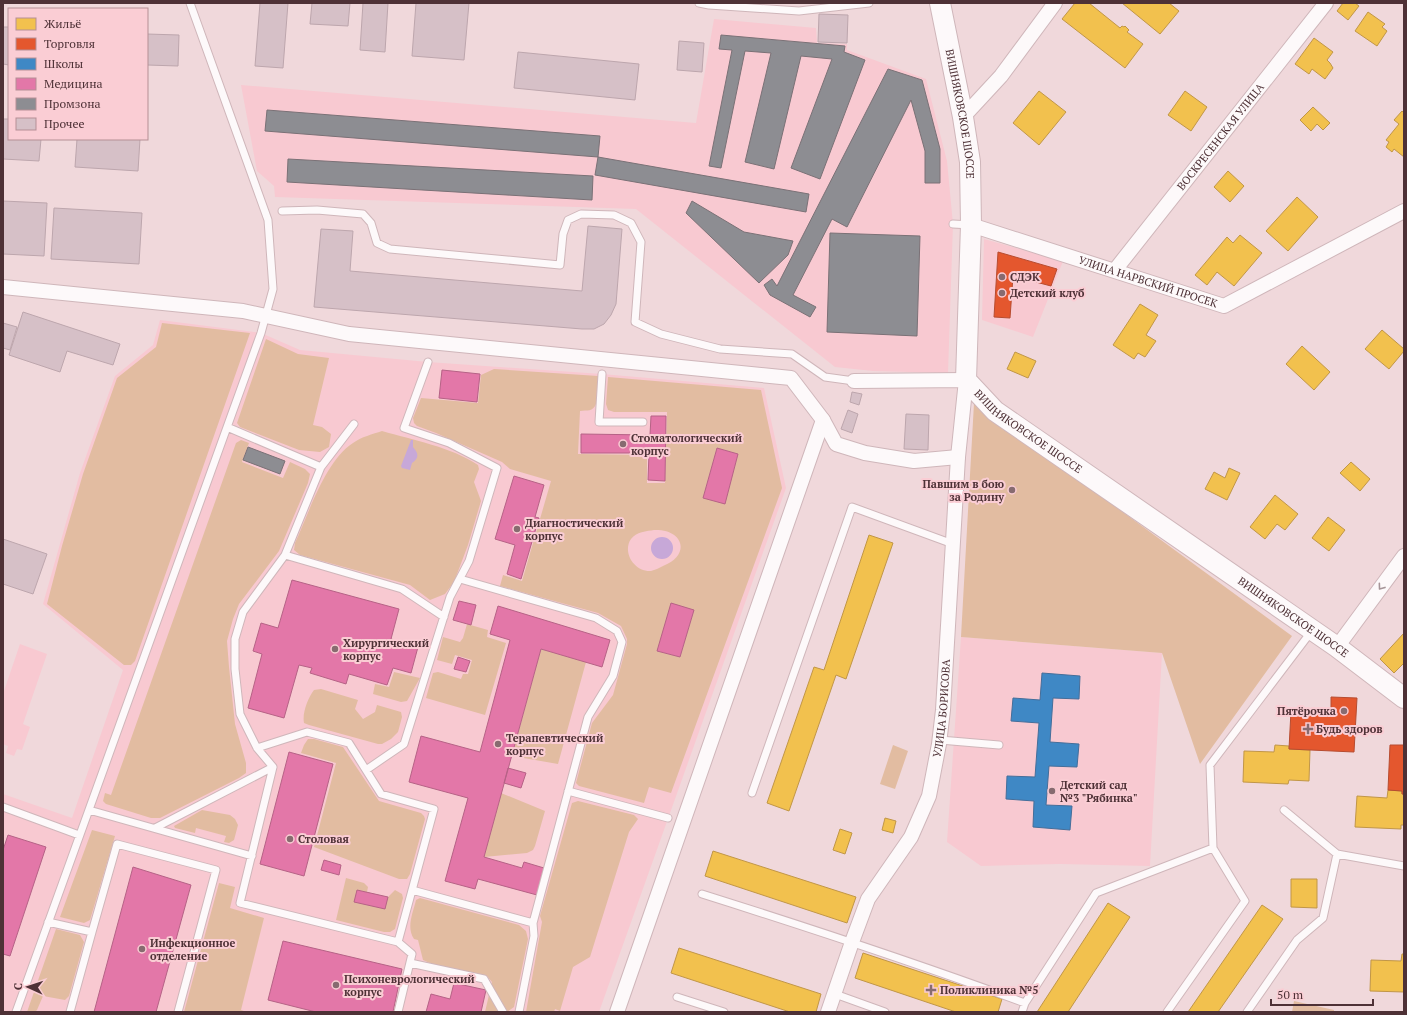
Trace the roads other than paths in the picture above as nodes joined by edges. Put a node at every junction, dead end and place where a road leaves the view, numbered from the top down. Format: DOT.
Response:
graph roads {
  1 [pos="190,3"];
  2 [pos="699,3"];
  3 [pos="869,3"];
  4 [pos="940,3"];
  5 [pos="1055,3"];
  6 [pos="1326,3"];
  7 [pos="963,117"];
  8 [pos="282,211"];
  9 [pos="1404,211"];
  10 [pos="962,225"];
  11 [pos="1115,270"];
  12 [pos="3,287"];
  13 [pos="266,316"];
  14 [pos="428,362"];
  15 [pos="602,374"];
  16 [pos="966,380"];
  17 [pos="854,381"];
  18 [pos="823,420"];
  19 [pos="643,422"];
  20 [pos="354,424"];
  21 [pos="227,427"];
  22 [pos="958,457"];
  23 [pos="321,467"];
  24 [pos="953,544"];
  25 [pos="285,555"];
  26 [pos="1404,556"];
  27 [pos="460,579"];
  28 [pos="444,617"];
  29 [pos="1313,630"];
  30 [pos="1337,647"];
  31 [pos="1404,698"];
  32 [pos="940,740"];
  33 [pos="1000,744"];
  34 [pos="257,748"];
  35 [pos="273,767"];
  36 [pos="366,770"];
  37 [pos="568,791"];
  38 [pos="752,793"];
  39 [pos="3,807"];
  40 [pos="89,810"];
  41 [pos="1284,810"];
  42 [pos="668,818"];
  43 [pos="155,828"];
  44 [pos="80,835"];
  45 [pos="1213,848"];
  46 [pos="1337,854"];
  47 [pos="252,856"];
  48 [pos="1404,866"];
  49 [pos="412,890"];
  50 [pos="702,894"];
  51 [pos="48,922"];
  52 [pos="533,923"];
  53 [pos="92,932"];
  54 [pos="398,942"];
  55 [pos="852,942"];
  56 [pos="410,963"];
  57 [pos="835,994"];
  58 [pos="677,998"];
  59 [pos="1025,1004"];
  60 [pos="16,1012"];
  61 [pos="70,1012"];
  62 [pos="178,1012"];
  63 [pos="398,1012"];
  64 [pos="503,1012"];
  65 [pos="519,1012"];
  66 [pos="617,1012"];
  67 [pos="724,1012"];
  68 [pos="828,1012"];
  69 [pos="886,1012"];
  70 [pos="1022,1012"];
  71 [pos="1167,1012"];
  72 [pos="1247,1012"];
  1 -- 13 [label="lane"];
  2 -- 3 [label="lane"];
  4 -- 7 [label="street, ВИШНЯКОВСКОЕ ШОССЕ"];
  5 -- 7 [label="street"];
  6 -- 11 [label="street, ВОСКРЕСЕНСКАЯ УЛИЦА"];
  7 -- 10 [label="street, ВИШНЯКОВСКОЕ ШОССЕ"];
  8 -- 17 [label="lane"];
  9 -- 11 [label="street, УЛИЦА НАРВСКИЙ ПРОСЕК"];
  10 -- 11 [label="street, УЛИЦА НАРВСКИЙ ПРОСЕК"];
  10 -- 16 [label="street, ВИШНЯКОВСКОЕ ШОССЕ"];
  12 -- 13 [label="street"];
  13 -- 18 [label="street"];
  13 -- 21 [label="lane"];
  14 -- 27 [label="lane"];
  15 -- 19 [label="lane"];
  16 -- 17 [label="street"];
  16 -- 22 [label="street, УЛИЦА БОРИСОВА"];
  16 -- 29 [label="street, ВИШНЯКОВСКОЕ ШОССЕ"];
  18 -- 22 [label="street"];
  18 -- 66 [label="street"];
  20 -- 23 [label="lane"];
  21 -- 23 [label="lane"];
  21 -- 40 [label="lane"];
  22 -- 24 [label="street, УЛИЦА БОРИСОВА"];
  23 -- 25 [label="lane"];
  24 -- 32 [label="street, УЛИЦА БОРИСОВА"];
  24 -- 38 [label="lane"];
  25 -- 28 [label="lane"];
  25 -- 34 [label="lane"];
  26 -- 30 [label="street, one-way"];
  27 -- 28 [label="lane"];
  27 -- 37 [label="lane"];
  28 -- 36 [label="lane"];
  29 -- 30 [label="street, ВИШНЯКОВСКОЕ ШОССЕ"];
  29 -- 45 [label="lane"];
  30 -- 31 [label="street, ВИШНЯКОВСКОЕ ШОССЕ"];
  32 -- 33 [label="lane"];
  32 -- 55 [label="street, УЛИЦА БОРИСОВА"];
  34 -- 35 [label="lane"];
  34 -- 36 [label="lane"];
  35 -- 43 [label="lane"];
  35 -- 47 [label="lane"];
  36 -- 49 [label="lane"];
  37 -- 42 [label="lane"];
  37 -- 52 [label="lane"];
  39 -- 44 [label="lane"];
  40 -- 43 [label="lane"];
  40 -- 44 [label="lane"];
  41 -- 46 [label="lane"];
  43 -- 47 [label="lane"];
  44 -- 51 [label="lane"];
  45 -- 59 [label="lane"];
  45 -- 71 [label="lane"];
  46 -- 48 [label="lane"];
  46 -- 72 [label="lane"];
  47 -- 54 [label="lane"];
  49 -- 52 [label="lane"];
  49 -- 54 [label="lane"];
  50 -- 55 [label="lane"];
  51 -- 53 [label="lane"];
  51 -- 60 [label="lane"];
  52 -- 65 [label="lane"];
  53 -- 61 [label="lane"];
  53 -- 62 [label="lane"];
  54 -- 56 [label="lane"];
  55 -- 57 [label="street, УЛИЦА БОРИСОВА"];
  55 -- 59 [label="lane"];
  56 -- 63 [label="lane"];
  56 -- 64 [label="lane"];
  57 -- 68 [label="street, УЛИЦА БОРИСОВА"];
  57 -- 69 [label="lane"];
  58 -- 67 [label="lane"];
  59 -- 70 [label="lane"];
}
